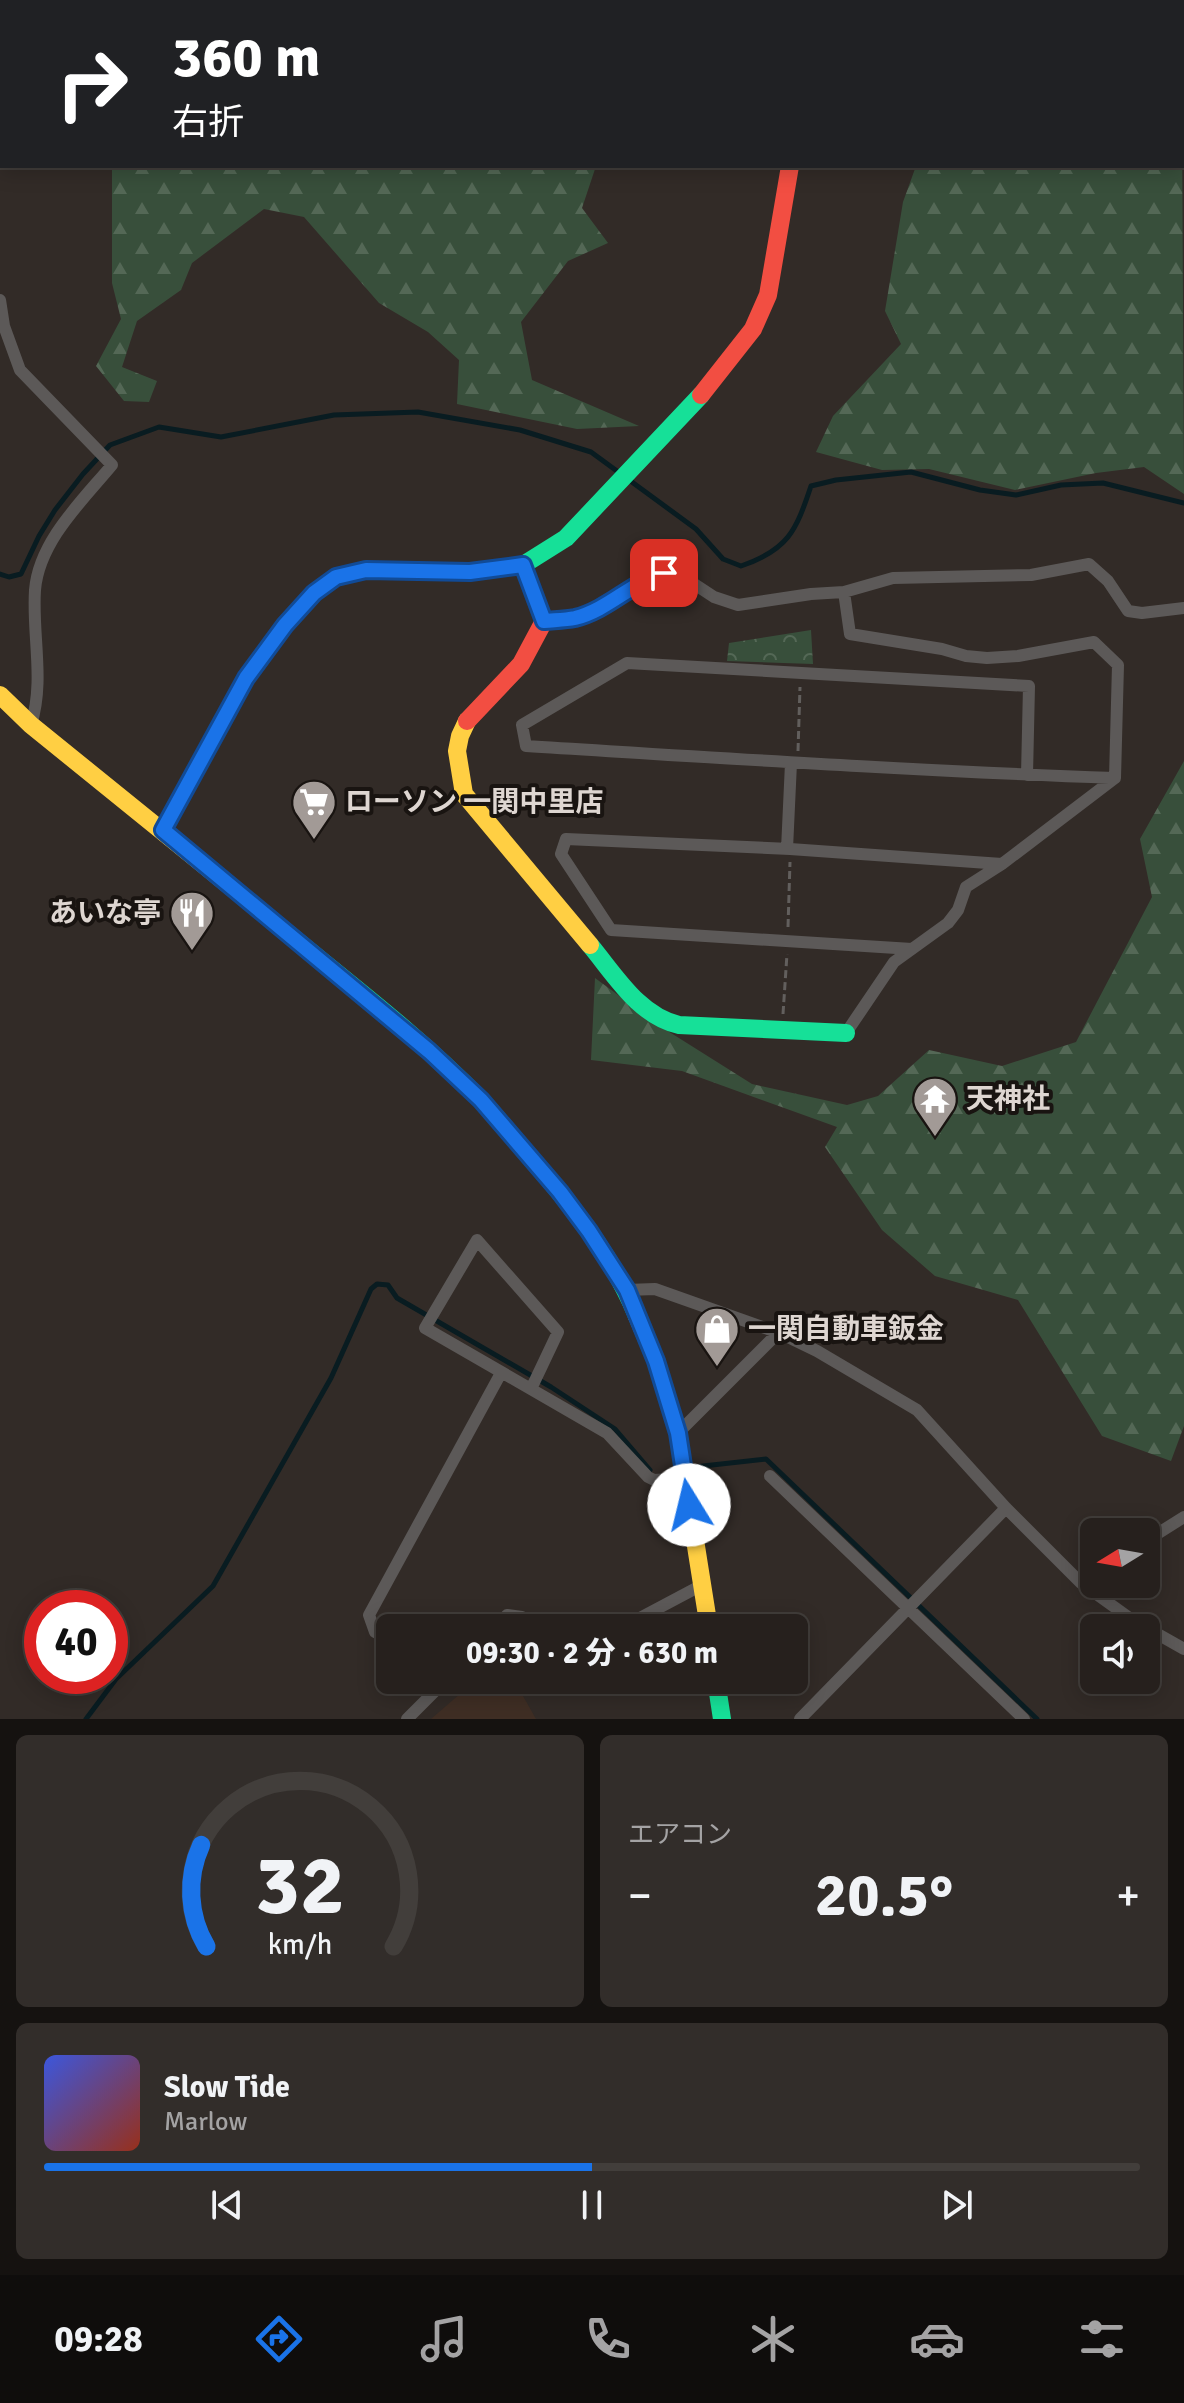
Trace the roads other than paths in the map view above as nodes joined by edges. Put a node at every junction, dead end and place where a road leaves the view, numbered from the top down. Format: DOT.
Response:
graph roads {
  1 [pos="790,168"];
  2 [pos="0,300"];
  3 [pos="523,565"];
  4 [pos="844,592"];
  5 [pos="1184,608"];
  6 [pos="544,621"];
  7 [pos="0,695"];
  8 [pos="31,725"];
  9 [pos="794,763"];
  10 [pos="1027,775"];
  11 [pos="1115,778"];
  12 [pos="163,830"];
  13 [pos="787,849"];
  14 [pos="1002,864"];
  15 [pos="912,949"];
  16 [pos="846,1033"];
  17 [pos="627,1290"];
  18 [pos="778,1333"];
  19 [pos="501,1373"];
  20 [pos="531,1389"];
  21 [pos="678,1433"];
  22 [pos="770,1476"];
  23 [pos="685,1478"];
  24 [pos="1006,1508"];
  25 [pos="1184,1517"];
  26 [pos="1160,1532"];
  27 [pos="1080,1582"];
  28 [pos="702,1585"];
  29 [pos="1102,1598"];
  30 [pos="908,1607"];
  31 [pos="647,1614"];
  32 [pos="707,1614"];
  33 [pos="376,1633"];
  34 [pos="1184,1649"];
  35 [pos="432,1694"];
  36 [pos="718,1694"];
  37 [pos="407,1719"];
  38 [pos="722,1719"];
  39 [pos="800,1719"];
  40 [pos="1024,1719"];
  1 -- 3 [label="street"];
  2 -- 8 [label="street"];
  3 -- 6 [label="street"];
  3 -- 12 [label="street"];
  4 -- 5 [label="street"];
  4 -- 6 [label="street"];
  4 -- 11 [label="street"];
  6 -- 16 [label="street"];
  7 -- 8 [label="street"];
  8 -- 12 [label="street"];
  9 -- 10 [label="street"];
  9 -- 10 [label="street"];
  9 -- 13 [label="street"];
  10 -- 11 [label="street"];
  11 -- 14 [label="street"];
  12 -- 17 [label="street"];
  13 -- 14 [label="street"];
  13 -- 15 [label="street"];
  14 -- 15 [label="street"];
  15 -- 16 [label="street"];
  17 -- 18 [label="street"];
  17 -- 21 [label="street"];
  18 -- 21 [label="street"];
  18 -- 24 [label="street"];
  19 -- 20 [label="street"];
  19 -- 20 [label="street"];
  19 -- 33 [label="street"];
  20 -- 23 [label="street"];
  21 -- 23 [label="street"];
  22 -- 30 [label="street"];
  23 -- 28 [label="street"];
  24 -- 27 [label="street"];
  24 -- 30 [label="street"];
  25 -- 26 [label="street"];
  28 -- 31 [label="street"];
  28 -- 32 [label="street"];
  29 -- 34 [label="street"];
  30 -- 39 [label="street"];
  30 -- 40 [label="street"];
  35 -- 37 [label="street"];
  36 -- 38 [label="street"];
}
